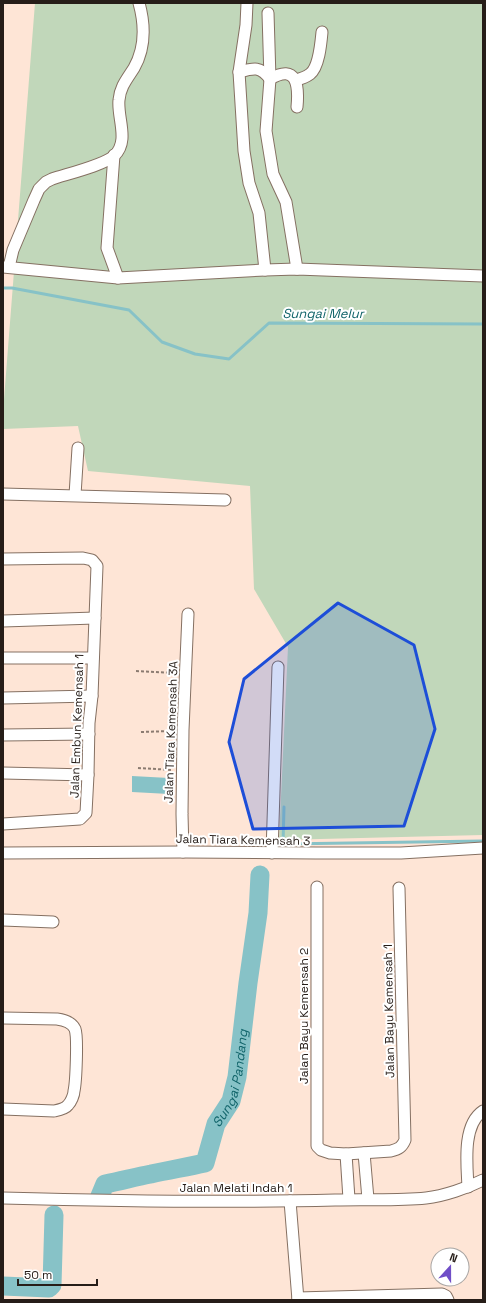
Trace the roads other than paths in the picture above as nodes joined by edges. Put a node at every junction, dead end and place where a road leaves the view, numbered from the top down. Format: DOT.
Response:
graph roads {
  1 [pos="140,3"];
  2 [pos="247,3"];
  3 [pos="268,14"];
  4 [pos="322,32"];
  5 [pos="239,72"];
  6 [pos="270,78"];
  7 [pos="296,80"];
  8 [pos="296,107"];
  9 [pos="114,156"];
  10 [pos="6,267"];
  11 [pos="297,269"];
  12 [pos="265,270"];
  13 [pos="483,276"];
  14 [pos="118,278"];
  15 [pos="78,448"];
  16 [pos="3,494"];
  17 [pos="74,495"];
  18 [pos="225,500"];
  19 [pos="3,559"];
  20 [pos="188,614"];
  21 [pos="95,618"];
  22 [pos="3,621"];
  23 [pos="3,658"];
  24 [pos="93,658"];
  25 [pos="278,667"];
  26 [pos="92,696"];
  27 [pos="3,698"];
  28 [pos="89,734"];
  29 [pos="3,735"];
  30 [pos="3,774"];
  31 [pos="88,775"];
  32 [pos="3,824"];
  33 [pos="483,848"];
  34 [pos="183,852"];
  35 [pos="3,853"];
  36 [pos="272,853"];
  37 [pos="317,887"];
  38 [pos="399,888"];
  39 [pos="3,920"];
  40 [pos="52,922"];
  41 [pos="3,1018"];
  42 [pos="3,1109"];
  43 [pos="483,1111"];
  44 [pos="364,1153"];
  45 [pos="346,1154"];
  46 [pos="483,1180"];
  47 [pos="468,1187"];
  48 [pos="3,1198"];
  49 [pos="349,1199"];
  50 [pos="368,1199"];
  51 [pos="290,1201"];
  52 [pos="298,1299"];
  53 [pos="448,1300"];
  1 -- 9 [label="street"];
  2 -- 5 [label="street"];
  3 -- 6 [label="street"];
  4 -- 7 [label="street"];
  5 -- 6 [label="street"];
  5 -- 12 [label="street"];
  6 -- 7 [label="street"];
  6 -- 11 [label="street"];
  7 -- 8 [label="street"];
  9 -- 10 [label="street"];
  9 -- 14 [label="street"];
  10 -- 14 [label="street"];
  11 -- 12 [label="street"];
  11 -- 13 [label="street"];
  12 -- 14 [label="street"];
  15 -- 17 [label="street"];
  16 -- 17 [label="street"];
  17 -- 18 [label="street"];
  19 -- 21 [label="street, Jalan Embun Kemensah 1"];
  20 -- 34 [label="street, Jalan Tiara Kemensah 3A"];
  21 -- 22 [label="street"];
  21 -- 24 [label="street, Jalan Embun Kemensah 1"];
  23 -- 24 [label="street"];
  24 -- 26 [label="street, Jalan Embun Kemensah 1"];
  25 -- 36 [label="street"];
  26 -- 27 [label="street"];
  26 -- 28 [label="street, Jalan Embun Kemensah 1"];
  28 -- 29 [label="street"];
  28 -- 31 [label="street, Jalan Embun Kemensah 1"];
  30 -- 31 [label="street"];
  31 -- 32 [label="street, Jalan Embun Kemensah 1"];
  33 -- 36 [label="street, Jalan Tiara Kemensah 3"];
  34 -- 35 [label="street, Jalan Tiara Kemensah 3"];
  34 -- 36 [label="street, Jalan Tiara Kemensah 3"];
  37 -- 45 [label="street, Jalan Bayu Kemensah 2"];
  38 -- 44 [label="street, Jalan Bayu Kemensah 1"];
  39 -- 40 [label="street"];
  41 -- 42 [label="street"];
  43 -- 47 [label="street"];
  44 -- 45 [label="street"];
  44 -- 50 [label="street"];
  45 -- 49 [label="street"];
  46 -- 47 [label="street, Jalan Melati Indah 1"];
  47 -- 50 [label="street, Jalan Melati Indah 1"];
  48 -- 51 [label="street, Jalan Melati Indah 1"];
  49 -- 50 [label="street, Jalan Melati Indah 1"];
  49 -- 51 [label="street, Jalan Melati Indah 1"];
  51 -- 52 [label="street"];
  52 -- 53 [label="street"];
}
